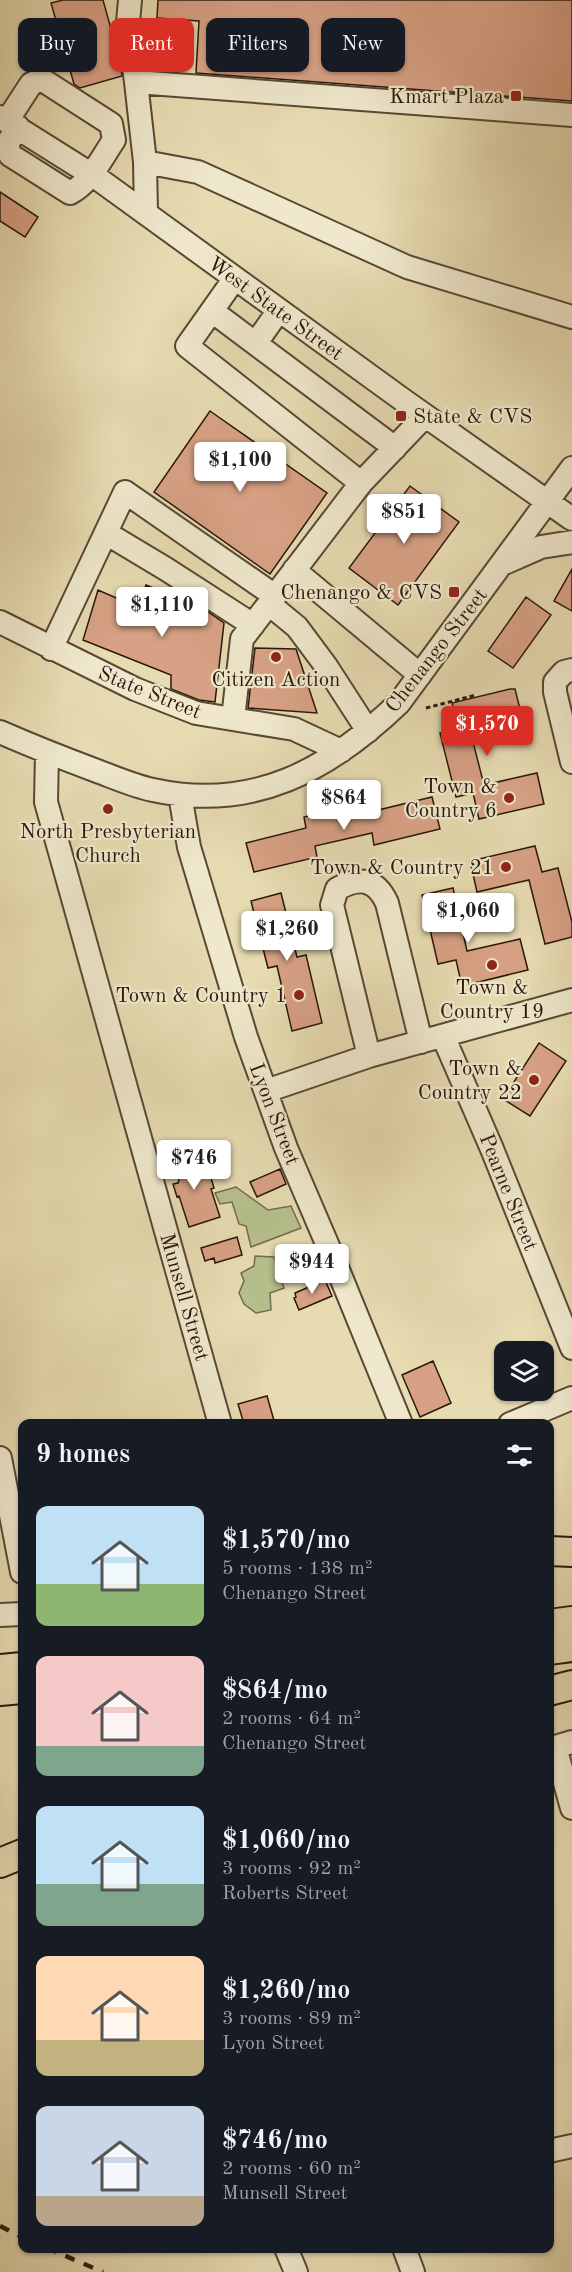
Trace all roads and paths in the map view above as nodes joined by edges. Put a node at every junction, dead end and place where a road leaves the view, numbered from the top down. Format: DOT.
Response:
graph roads {
  1 [pos="130,0"];
  2 [pos="136,82"];
  3 [pos="572,115"];
  4 [pos="8,122"];
  5 [pos="145,162"];
  6 [pos="92,174"];
  7 [pos="146,213"];
  8 [pos="235,278"];
  9 [pos="212,310"];
  10 [pos="279,310"];
  11 [pos="572,317"];
  12 [pos="256,343"];
  13 [pos="425,416"];
  14 [pos="395,448"];
  15 [pos="572,468"];
  16 [pos="361,483"];
  17 [pos="548,502"];
  18 [pos="572,519"];
  19 [pos="106,533"];
  20 [pos="572,542"];
  21 [pos="501,564"];
  22 [pos="294,570"];
  23 [pos="272,600"];
  24 [pos="0,622"];
  25 [pos="247,632"];
  26 [pos="51,649"];
  27 [pos="572,670"];
  28 [pos="420,675"];
  29 [pos="476,695"];
  30 [pos="426,708"];
  31 [pos="233,719"];
  32 [pos="368,731"];
  33 [pos="0,732"];
  34 [pos="341,751"];
  35 [pos="47,752"];
  36 [pos="572,762"];
  37 [pos="180,795"];
  38 [pos="572,1000"];
  39 [pos="443,1036"];
  40 [pos="421,1042"];
  41 [pos="369,1056"];
  42 [pos="266,1091"];
  43 [pos="572,1348"];
  44 [pos="572,1398"];
  45 [pos="219,1419"];
  46 [pos="398,1419"];
  47 [pos="522,1419"];
  48 [pos="0,1458"];
  49 [pos="18,1551"];
  50 [pos="554,1551"];
  51 [pos="572,1552"];
  52 [pos="18,1614"];
  53 [pos="0,1616"];
  54 [pos="572,1622"];
  55 [pos="554,1624"];
  56 [pos="572,1647"];
  57 [pos="554,1649"];
  58 [pos="572,1685"];
  59 [pos="554,1690"];
  60 [pos="572,1742"];
  61 [pos="572,1808"];
  62 [pos="18,1856"];
  63 [pos="0,1863"];
  64 [pos="572,2146"];
  65 [pos="554,2150"];
  66 [pos="288,2253"];
  67 [pos="406,2253"];
  68 [pos="296,2272"];
  69 [pos="413,2272"];
  1 -- 2 [label="street"];
  2 -- 3 [label="street"];
  2 -- 5 [label="street"];
  4 -- 6 [label="street, West State Street"];
  4 -- 6 [label="street"];
  5 -- 7 [label="street"];
  5 -- 11 [label="street"];
  6 -- 7 [label="street, West State Street"];
  7 -- 8 [label="street, West State Street"];
  8 -- 9 [label="street"];
  8 -- 10 [label="street, West State Street"];
  9 -- 12 [label="street"];
  9 -- 16 [label="street"];
  10 -- 12 [label="street"];
  10 -- 13 [label="street, West State Street"];
  12 -- 14 [label="street"];
  13 -- 14 [label="street"];
  13 -- 17 [label="street, West State Street"];
  14 -- 16 [label="street"];
  15 -- 17 [label="street, Chenango Street"];
  16 -- 22 [label="street"];
  17 -- 18 [label="street"];
  17 -- 21 [label="street, Chenango Street"];
  19 -- 23 [label="street"];
  19 -- 25 [label="street"];
  19 -- 26 [label="street"];
  20 -- 21 [label="street"];
  21 -- 28 [label="street, Chenango Street"];
  22 -- 23 [label="street"];
  22 -- 28 [label="street"];
  23 -- 25 [label="street"];
  23 -- 32 [label="street"];
  24 -- 26 [label="street, State Street"];
  25 -- 31 [label="street"];
  26 -- 31 [label="street, State Street"];
  27 -- 36 [label="street"];
  28 -- 32 [label="street, Chenango Street"];
  29 -- 30 [label="path"];
  31 -- 34 [label="street, State Street"];
  32 -- 34 [label="street, Chenango Street"];
  33 -- 35 [label="street, Chenango Street"];
  34 -- 37 [label="street, Chenango Street"];
  35 -- 37 [label="street, Chenango Street"];
  35 -- 45 [label="street, Munsell Street"];
  37 -- 42 [label="street, Lyon Street"];
  38 -- 39 [label="street"];
  39 -- 40 [label="street"];
  39 -- 43 [label="street, Pearne Street"];
  40 -- 41 [label="street"];
  40 -- 41 [label="street"];
  41 -- 42 [label="street"];
  42 -- 46 [label="street, Lyon Street"];
  44 -- 47 [label="street"];
  48 -- 49 [label="street"];
  50 -- 51 [label="main road"];
  52 -- 53 [label="street"];
  54 -- 55 [label="main road"];
  56 -- 57 [label="main road"];
  58 -- 59 [label="main road"];
  60 -- 61 [label="street"];
  62 -- 63 [label="main road"];
  64 -- 65 [label="street"];
  66 -- 68 [label="street"];
  67 -- 69 [label="street"];
}
